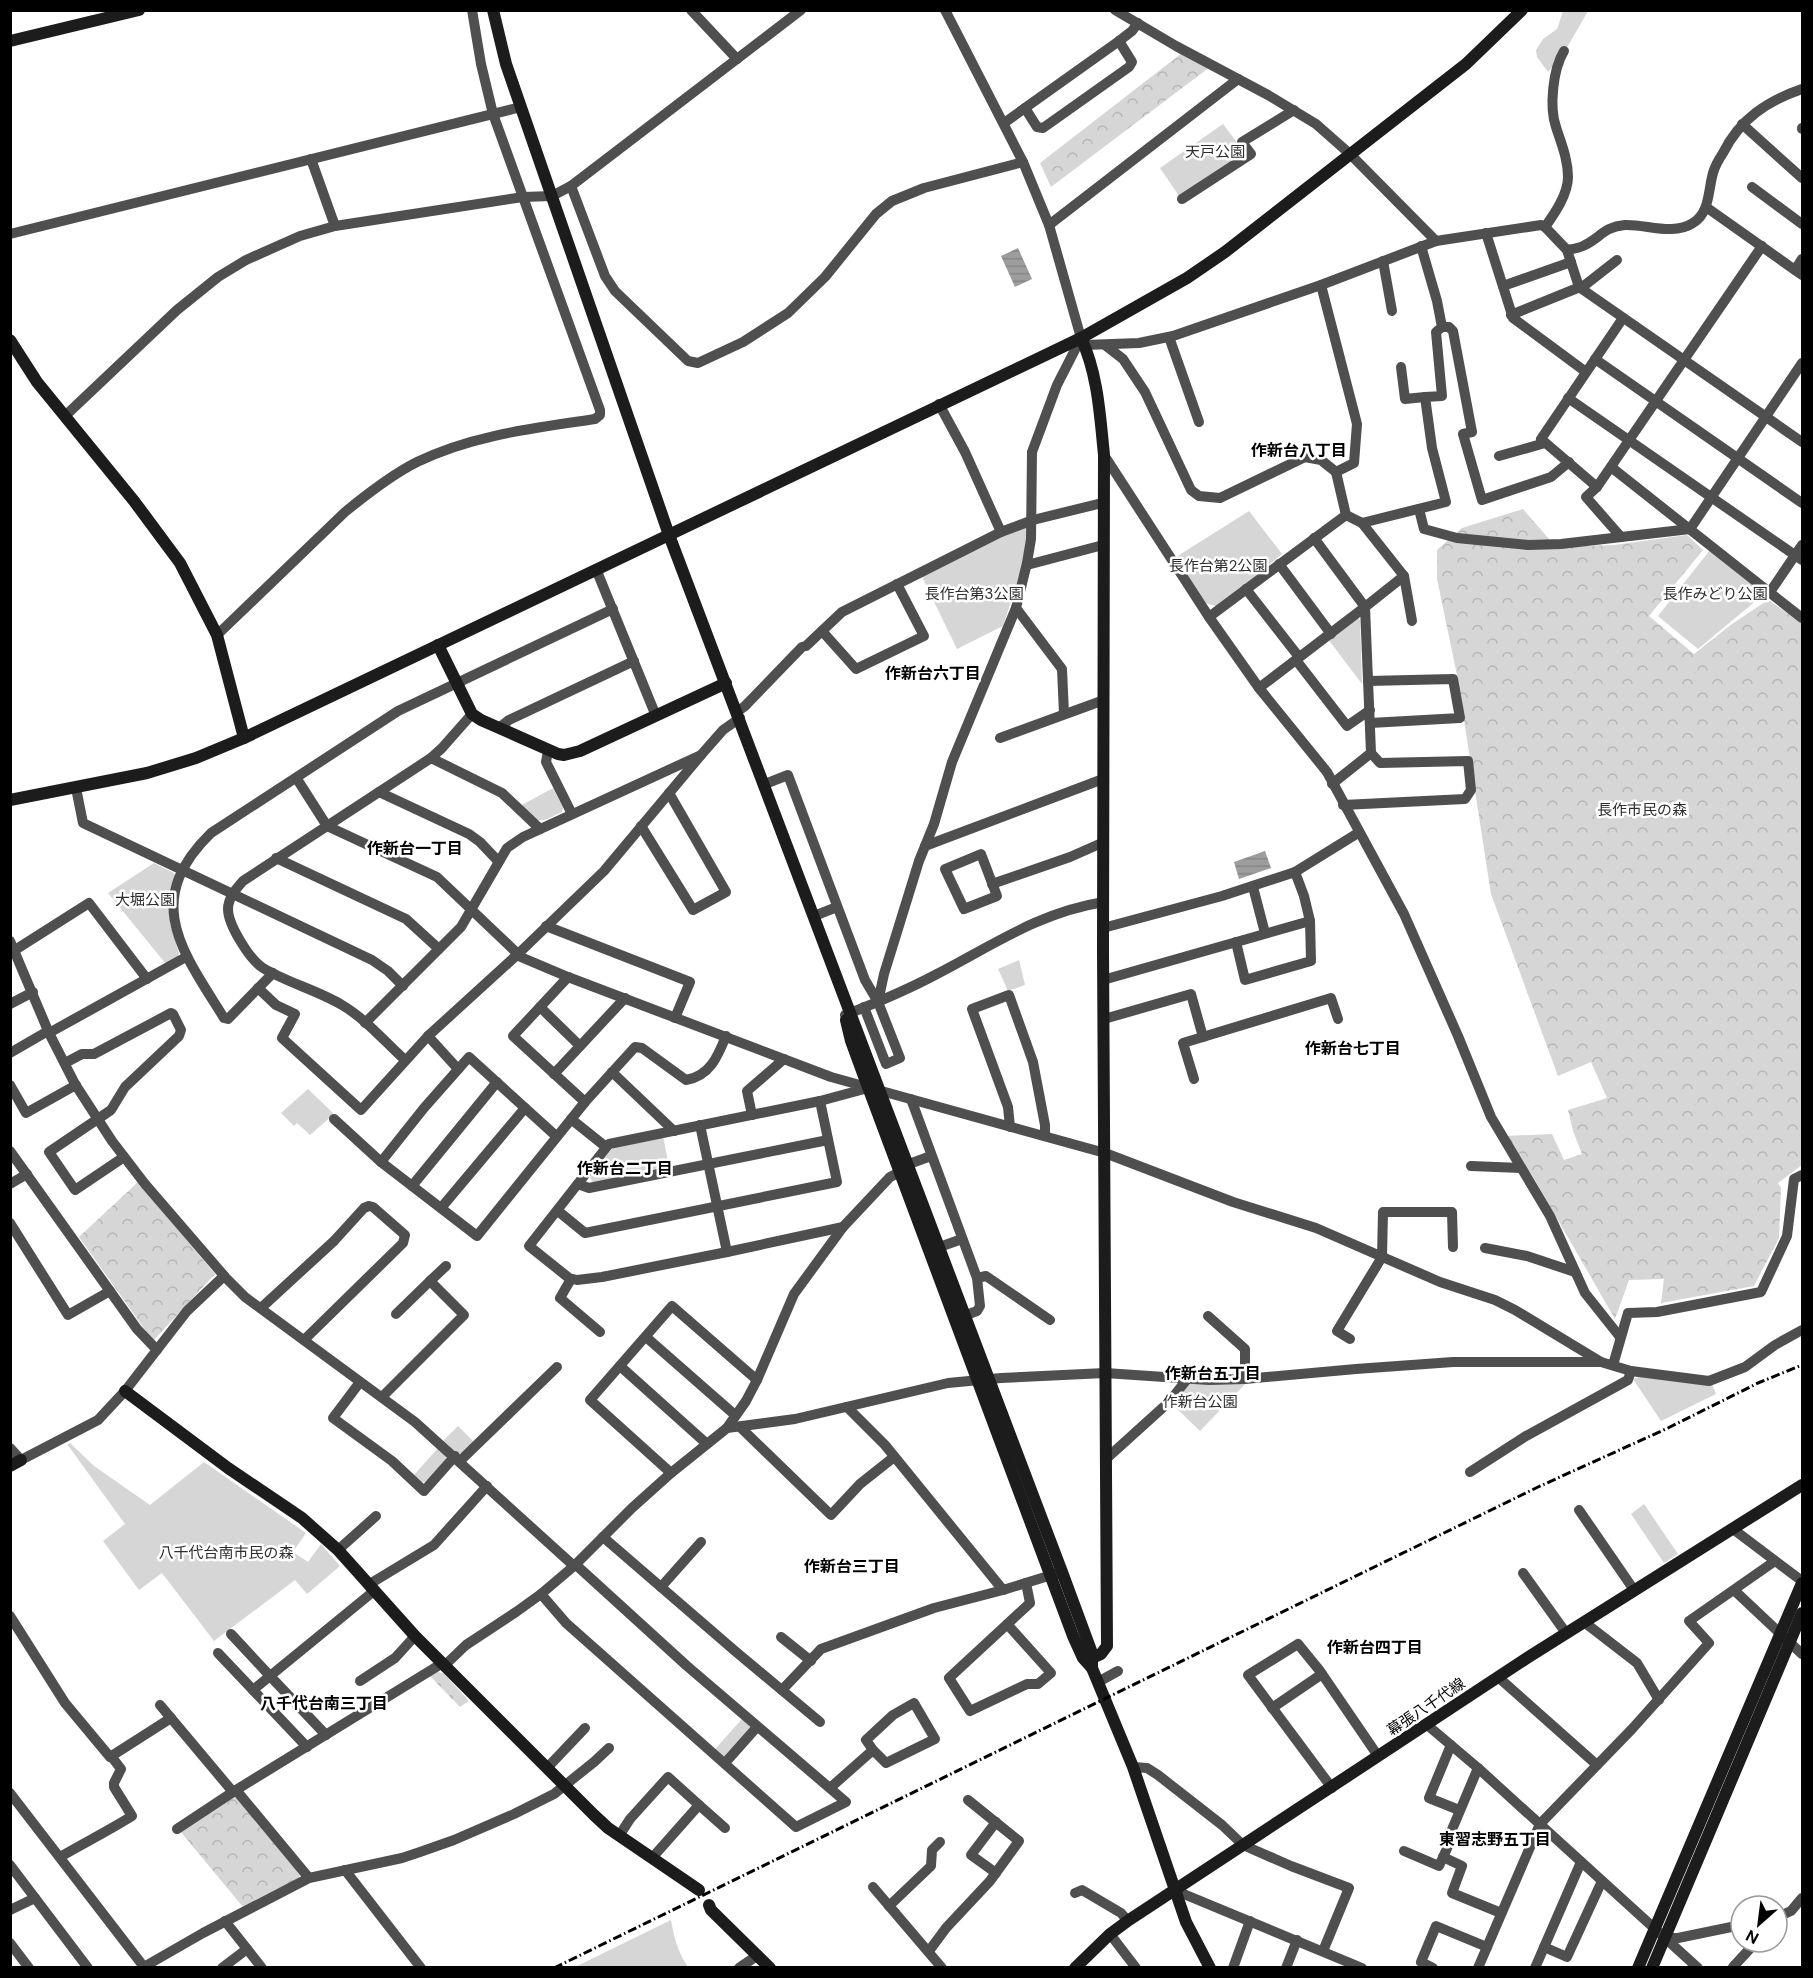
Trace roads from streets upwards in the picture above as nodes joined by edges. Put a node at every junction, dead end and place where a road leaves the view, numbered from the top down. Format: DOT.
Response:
graph roads {
  1 [pos="139,10"];
  2 [pos="472,10"];
  3 [pos="493,10"];
  4 [pos="691,10"];
  5 [pos="801,10"];
  6 [pos="945,10"];
  7 [pos="1115,10"];
  8 [pos="1522,10"];
  9 [pos="1138,23"];
  10 [pos="1119,40"];
  11 [pos="10,41"];
  12 [pos="1564,51"];
  13 [pos="737,59"];
  14 [pos="1238,79"];
  15 [pos="1803,89"];
  16 [pos="521,107"];
  17 [pos="1025,108"];
  18 [pos="1294,110"];
  19 [pos="493,114"];
  20 [pos="1004,123"];
  21 [pos="1742,124"];
  22 [pos="1350,154"];
  23 [pos="311,159"];
  24 [pos="1023,162"];
  25 [pos="1803,178"];
  26 [pos="572,186"];
  27 [pos="1752,187"];
  28 [pos="552,196"];
  29 [pos="523,197"];
  30 [pos="1182,199"];
  31 [pos="1706,207"];
  32 [pos="1803,224"];
  33 [pos="1048,225"];
  34 [pos="335,226"];
  35 [pos="1545,227"];
  36 [pos="1486,233"];
  37 [pos="10,234"];
  38 [pos="1436,241"];
  39 [pos="1421,246"];
  40 [pos="1762,246"];
  41 [pos="1567,250"];
  42 [pos="1803,259"];
  43 [pos="1617,260"];
  44 [pos="1383,261"];
  45 [pos="1571,262"];
  46 [pos="1799,272"];
  47 [pos="1321,285"];
  48 [pos="1503,286"];
  49 [pos="1579,287"];
  50 [pos="1392,311"];
  51 [pos="1511,315"];
  52 [pos="1623,318"];
  53 [pos="1442,327"];
  54 [pos="1169,337"];
  55 [pos="10,340"];
  56 [pos="1083,342"];
  57 [pos="1105,345"];
  58 [pos="1595,359"];
  59 [pos="1684,360"];
  60 [pos="1803,363"];
  61 [pos="1401,367"];
  62 [pos="1586,372"];
  63 [pos="1425,397"];
  64 [pos="1568,398"];
  65 [pos="1656,401"];
  66 [pos="939,404"];
  67 [pos="64,416"];
  68 [pos="1766,417"];
  69 [pos="1199,422"];
  70 [pos="1629,440"];
  71 [pos="1803,442"];
  72 [pos="1545,443"];
  73 [pos="1104,455"];
  74 [pos="1499,456"];
  75 [pos="1738,458"];
  76 [pos="1569,462"];
  77 [pos="1611,467"];
  78 [pos="1336,472"];
  79 [pos="1597,487"];
  80 [pos="1711,497"];
  81 [pos="1102,503"];
  82 [pos="1803,503"];
  83 [pos="1419,509"];
  84 [pos="1346,515"];
  85 [pos="1033,520"];
  86 [pos="1362,523"];
  87 [pos="1690,529"];
  88 [pos="1001,532"];
  89 [pos="669,535"];
  90 [pos="1621,537"];
  91 [pos="1314,538"];
  92 [pos="1103,545"];
  93 [pos="1803,545"];
  94 [pos="1799,558"];
  95 [pos="1280,564"];
  96 [pos="1027,565"];
  97 [pos="596,569"];
  98 [pos="1404,576"];
  99 [pos="897,584"];
  100 [pos="1246,589"];
  101 [pos="1770,592"];
  102 [pos="1365,607"];
  103 [pos="1016,608"];
  104 [pos="613,609"];
  105 [pos="1209,617"];
  106 [pos="1803,618"];
  107 [pos="1412,621"];
  108 [pos="822,632"];
  109 [pos="1330,634"];
  110 [pos="216,635"];
  111 [pos="438,645"];
  112 [pos="1298,658"];
  113 [pos="634,661"];
  114 [pos="1368,681"];
  115 [pos="726,682"];
  116 [pos="456,683"];
  117 [pos="1258,688"];
  118 [pos="1104,700"];
  119 [pos="1370,710"];
  120 [pos="472,714"];
  121 [pos="1064,714"];
  122 [pos="738,715"];
  123 [pos="656,716"];
  124 [pos="1370,723"];
  125 [pos="499,728"];
  126 [pos="244,738"];
  127 [pos="1000,738"];
  128 [pos="548,750"];
  129 [pos="1371,753"];
  130 [pos="701,755"];
  131 [pos="431,758"];
  132 [pos="297,779"];
  133 [pos="1103,779"];
  134 [pos="765,784"];
  135 [pos="1332,784"];
  136 [pos="76,788"];
  137 [pos="379,792"];
  138 [pos="669,794"];
  139 [pos="10,800"];
  140 [pos="1343,805"];
  141 [pos="572,814"];
  142 [pos="327,826"];
  143 [pos="642,826"];
  144 [pos="540,829"];
  145 [pos="1358,833"];
  146 [pos="1104,842"];
  147 [pos="925,846"];
  148 [pos="276,858"];
  149 [pos="498,861"];
  150 [pos="182,871"];
  151 [pos="1295,872"];
  152 [pos="992,884"];
  153 [pos="1252,887"];
  154 [pos="232,895"];
  155 [pos="1104,902"];
  156 [pos="837,907"];
  157 [pos="472,909"];
  158 [pos="814,916"];
  159 [pos="1310,921"];
  160 [pos="546,926"];
  161 [pos="1103,928"];
  162 [pos="1265,933"];
  163 [pos="1236,942"];
  164 [pos="12,947"];
  165 [pos="439,949"];
  166 [pos="517,954"];
  167 [pos="186,957"];
  168 [pos="273,973"];
  169 [pos="567,977"];
  170 [pos="147,979"];
  171 [pos="1104,980"];
  172 [pos="403,986"];
  173 [pos="258,988"];
  174 [pos="33,992"];
  175 [pos="625,998"];
  176 [pos="878,1002"];
  177 [pos="10,1004"];
  178 [pos="540,1007"];
  179 [pos="864,1007"];
  180 [pos="847,1014"];
  181 [pos="675,1018"];
  182 [pos="1104,1019"];
  183 [pos="1338,1019"];
  184 [pos="364,1023"];
  185 [pos="49,1032"];
  186 [pos="428,1036"];
  187 [pos="726,1036"];
  188 [pos="1203,1037"];
  189 [pos="580,1046"];
  190 [pos="10,1053"];
  191 [pos="784,1059"];
  192 [pos="405,1060"];
  193 [pos="64,1064"];
  194 [pos="458,1069"];
  195 [pos="612,1072"];
  196 [pos="554,1074"];
  197 [pos="1194,1079"];
  198 [pos="497,1082"];
  199 [pos="10,1085"];
  200 [pos="76,1085"];
  201 [pos="868,1088"];
  202 [pos="881,1092"];
  203 [pos="911,1099"];
  204 [pos="820,1101"];
  205 [pos="585,1102"];
  206 [pos="525,1108"];
  207 [pos="752,1115"];
  208 [pos="334,1119"];
  209 [pos="571,1119"];
  210 [pos="98,1120"];
  211 [pos="700,1125"];
  212 [pos="1010,1127"];
  213 [pos="674,1131"];
  214 [pos="556,1136"];
  215 [pos="1045,1136"];
  216 [pos="828,1140"];
  217 [pos="606,1147"];
  218 [pos="10,1151"];
  219 [pos="1105,1153"];
  220 [pos="931,1156"];
  221 [pos="124,1157"];
  222 [pos="381,1162"];
  223 [pos="708,1164"];
  224 [pos="1471,1166"];
  225 [pos="904,1168"];
  226 [pos="1521,1168"];
  227 [pos="27,1174"];
  228 [pos="1803,1175"];
  229 [pos="10,1184"];
  230 [pos="578,1184"];
  231 [pos="412,1186"];
  232 [pos="716,1205"];
  233 [pos="441,1208"];
  234 [pos="558,1211"];
  235 [pos="10,1223"];
  236 [pos="843,1227"];
  237 [pos="962,1239"];
  238 [pos="1454,1247"];
  239 [pos="1485,1248"];
  240 [pos="935,1249"];
  241 [pos="727,1252"];
  242 [pos="1382,1257"];
  243 [pos="446,1266"];
  244 [pos="1575,1272"];
  245 [pos="224,1276"];
  246 [pos="977,1278"];
  247 [pos="571,1279"];
  248 [pos="430,1281"];
  249 [pos="110,1291"];
  250 [pos="261,1308"];
  251 [pos="396,1314"];
  252 [pos="966,1315"];
  253 [pos="1208,1316"];
  254 [pos="1050,1320"];
  255 [pos="1803,1330"];
  256 [pos="600,1332"];
  257 [pos="646,1336"];
  258 [pos="1620,1337"];
  259 [pos="1350,1339"];
  260 [pos="304,1340"];
  261 [pos="157,1350"];
  262 [pos="1601,1362"];
  263 [pos="1613,1365"];
  264 [pos="620,1366"];
  265 [pos="557,1367"];
  266 [pos="1631,1371"];
  267 [pos="1105,1373"];
  268 [pos="1188,1378"];
  269 [pos="1245,1379"];
  270 [pos="757,1380"];
  271 [pos="984,1380"];
  272 [pos="360,1382"];
  273 [pos="125,1391"];
  274 [pos="382,1397"];
  275 [pos="847,1407"];
  276 [pos="735,1415"];
  277 [pos="740,1427"];
  278 [pos="727,1428"];
  279 [pos="707,1444"];
  280 [pos="10,1448"];
  281 [pos="894,1457"];
  282 [pos="457,1459"];
  283 [pos="1106,1459"];
  284 [pos="16,1463"];
  285 [pos="1470,1472"];
  286 [pos="671,1473"];
  287 [pos="1803,1485"];
  288 [pos="487,1486"];
  289 [pos="1579,1510"];
  290 [pos="376,1516"];
  291 [pos="1733,1529"];
  292 [pos="603,1537"];
  293 [pos="701,1542"];
  294 [pos="338,1550"];
  295 [pos="1775,1562"];
  296 [pos="575,1565"];
  297 [pos="1523,1573"];
  298 [pos="1057,1574"];
  299 [pos="1803,1582"];
  300 [pos="1026,1583"];
  301 [pos="661,1587"];
  302 [pos="371,1588"];
  303 [pos="1003,1590"];
  304 [pos="1634,1590"];
  305 [pos="1735,1591"];
  306 [pos="541,1593"];
  307 [pos="1803,1613"];
  308 [pos="10,1616"];
  309 [pos="1584,1622"];
  310 [pos="1007,1624"];
  311 [pos="1566,1633"];
  312 [pos="231,1634"];
  313 [pos="414,1636"];
  314 [pos="782,1637"];
  315 [pos="1786,1638"];
  316 [pos="218,1653"];
  317 [pos="1803,1654"];
  318 [pos="810,1661"];
  319 [pos="1092,1663"];
  320 [pos="442,1665"];
  321 [pos="1118,1671"];
  322 [pos="1322,1674"];
  323 [pos="270,1676"];
  324 [pos="1498,1677"];
  325 [pos="360,1681"];
  326 [pos="1098,1682"];
  327 [pos="253,1690"];
  328 [pos="782,1690"];
  329 [pos="1659,1700"];
  330 [pos="160,1705"];
  331 [pos="1272,1708"];
  332 [pos="171,1718"];
  333 [pos="820,1722"];
  334 [pos="1426,1724"];
  335 [pos="757,1727"];
  336 [pos="585,1728"];
  337 [pos="326,1735"];
  338 [pos="1451,1745"];
  339 [pos="307,1747"];
  340 [pos="609,1748"];
  341 [pos="873,1750"];
  342 [pos="111,1756"];
  343 [pos="1378,1756"];
  344 [pos="725,1763"];
  345 [pos="1597,1765"];
  346 [pos="1133,1767"];
  347 [pos="548,1768"];
  348 [pos="1478,1768"];
  349 [pos="564,1786"];
  350 [pos="830,1788"];
  351 [pos="1332,1788"];
  352 [pos="234,1791"];
  353 [pos="10,1793"];
  354 [pos="968,1800"];
  355 [pos="699,1805"];
  356 [pos="1459,1810"];
  357 [pos="996,1822"];
  358 [pos="1540,1824"];
  359 [pos="725,1828"];
  360 [pos="177,1829"];
  361 [pos="619,1836"];
  362 [pos="940,1842"];
  363 [pos="1243,1845"];
  364 [pos="1404,1851"];
  365 [pos="60,1857"];
  366 [pos="1443,1857"];
  367 [pos="652,1858"];
  368 [pos="1581,1862"];
  369 [pos="10,1865"];
  370 [pos="345,1870"];
  371 [pos="996,1873"];
  372 [pos="15,1878"];
  373 [pos="309,1878"];
  374 [pos="1602,1881"];
  375 [pos="873,1887"];
  376 [pos="699,1890"];
  377 [pos="1174,1890"];
  378 [pos="1075,1893"];
  379 [pos="35,1898"];
  380 [pos="1803,1898"];
  381 [pos="709,1905"];
  382 [pos="889,1906"];
  383 [pos="10,1910"];
  384 [pos="1789,1912"];
  385 [pos="1501,1913"];
  386 [pos="225,1921"];
  387 [pos="1128,1921"];
  388 [pos="1250,1921"];
  389 [pos="1729,1927"];
  390 [pos="1659,1933"];
  391 [pos="1110,1934"];
  392 [pos="1297,1940"];
  393 [pos="10,1943"];
  394 [pos="1486,1947"];
  395 [pos="1544,1947"];
  396 [pos="247,1949"];
  397 [pos="929,1951"];
  398 [pos="1323,1951"];
  399 [pos="1744,1954"];
  400 [pos="758,1955"];
  401 [pos="1340,1963"];
  402 [pos="1233,1965"];
  403 [pos="1732,1966"];
  404 [pos="143,1967"];
  405 [pos="29,1968"];
  406 [pos="88,1968"];
  407 [pos="222,1968"];
  408 [pos="262,1968"];
  409 [pos="421,1968"];
  410 [pos="739,1968"];
  411 [pos="770,1968"];
  412 [pos="942,1968"];
  413 [pos="1075,1968"];
  414 [pos="1136,1968"];
  415 [pos="1210,1968"];
  416 [pos="1245,1968"];
  417 [pos="1286,1968"];
  418 [pos="1362,1968"];
  419 [pos="1433,1968"];
  420 [pos="1478,1968"];
  421 [pos="1535,1968"];
  422 [pos="1638,1968"];
  423 [pos="1652,1968"];
  424 [pos="1698,1968"];
  1 -- 11 [label="street"];
  2 -- 19 [label="street"];
  3 -- 16 [label="street"];
  4 -- 13 [label="street"];
  5 -- 13 [label="street"];
  6 -- 20 [label="street"];
  7 -- 9 [label="street"];
  8 -- 22 [label="street"];
  9 -- 10 [label="street"];
  9 -- 14 [label="street"];
  10 -- 17 [label="street"];
  10 -- 17 [label="street"];
  12 -- 35 [label="street"];
  13 -- 26 [label="street"];
  14 -- 18 [label="street"];
  14 -- 33 [label="street"];
  15 -- 21 [label="street"];
  16 -- 19 [label="street"];
  16 -- 28 [label="street"];
  17 -- 20 [label="street"];
  18 -- 22 [label="street"];
  18 -- 30 [label="street"];
  19 -- 23 [label="street"];
  19 -- 29 [label="street"];
  20 -- 24 [label="street"];
  21 -- 25 [label="street"];
  21 -- 31 [label="street"];
  22 -- 38 [label="street"];
  22 -- 56 [label="street"];
  23 -- 34 [label="street"];
  23 -- 37 [label="street"];
  24 -- 26 [label="street"];
  24 -- 33 [label="street"];
  26 -- 28 [label="street"];
  27 -- 32 [label="street"];
  28 -- 29 [label="street"];
  28 -- 89 [label="street"];
  29 -- 34 [label="street"];
  29 -- 110 [label="street"];
  31 -- 40 [label="street"];
  31 -- 41 [label="street"];
  33 -- 56 [label="street"];
  34 -- 67 [label="street"];
  35 -- 36 [label="street"];
  35 -- 41 [label="street"];
  36 -- 38 [label="street"];
  36 -- 48 [label="street"];
  38 -- 39 [label="street"];
  39 -- 44 [label="street"];
  39 -- 53 [label="street"];
  40 -- 46 [label="street"];
  40 -- 59 [label="street"];
  41 -- 45 [label="street"];
  42 -- 46 [label="street"];
  43 -- 49 [label="street"];
  44 -- 47 [label="street"];
  44 -- 50 [label="street"];
  45 -- 48 [label="street"];
  45 -- 49 [label="street"];
  47 -- 54 [label="street"];
  47 -- 78 [label="street"];
  48 -- 51 [label="street"];
  49 -- 51 [label="street"];
  49 -- 52 [label="street"];
  51 -- 62 [label="street"];
  52 -- 58 [label="street"];
  52 -- 59 [label="street"];
  53 -- 63 [label="street"];
  53 -- 76 [label="street"];
  54 -- 57 [label="street"];
  54 -- 69 [label="street"];
  55 -- 67 [label="street"];
  56 -- 57 [label="street"];
  56 -- 66 [label="street"];
  56 -- 73 [label="street"];
  56 -- 85 [label="street"];
  57 -- 78 [label="street"];
  58 -- 62 [label="street"];
  58 -- 65 [label="street"];
  59 -- 65 [label="street"];
  59 -- 68 [label="street"];
  60 -- 68 [label="street"];
  61 -- 63 [label="street"];
  62 -- 64 [label="street"];
  63 -- 83 [label="street"];
  64 -- 70 [label="street"];
  64 -- 72 [label="street"];
  65 -- 70 [label="street"];
  65 -- 75 [label="street"];
  66 -- 88 [label="street"];
  66 -- 89 [label="street"];
  67 -- 110 [label="street"];
  68 -- 71 [label="street"];
  68 -- 75 [label="street"];
  70 -- 77 [label="street"];
  70 -- 80 [label="street"];
  72 -- 74 [label="street"];
  72 -- 76 [label="street"];
  73 -- 81 [label="street"];
  73 -- 105 [label="street"];
  75 -- 80 [label="street"];
  75 -- 82 [label="street"];
  76 -- 79 [label="street"];
  77 -- 79 [label="street"];
  77 -- 87 [label="street"];
  78 -- 84 [label="street"];
  79 -- 90 [label="street"];
  80 -- 87 [label="street"];
  80 -- 94 [label="street"];
  81 -- 85 [label="street"];
  81 -- 92 [label="street"];
  83 -- 86 [label="street"];
  83 -- 90 [label="street"];
  84 -- 86 [label="street"];
  84 -- 91 [label="street"];
  85 -- 88 [label="street"];
  85 -- 96 [label="street"];
  86 -- 98 [label="street"];
  87 -- 90 [label="street"];
  87 -- 101 [label="street"];
  88 -- 99 [label="street"];
  89 -- 97 [label="street"];
  89 -- 115 [label="street"];
  91 -- 95 [label="street"];
  91 -- 102 [label="street"];
  92 -- 96 [label="street"];
  92 -- 118 [label="street"];
  93 -- 94 [label="street"];
  94 -- 101 [label="street"];
  95 -- 100 [label="street"];
  95 -- 109 [label="street"];
  96 -- 103 [label="street"];
  97 -- 104 [label="street"];
  97 -- 111 [label="street"];
  98 -- 102 [label="street"];
  98 -- 107 [label="street"];
  99 -- 108 [label="street"];
  99 -- 108 [label="street"];
  100 -- 105 [label="street"];
  100 -- 112 [label="street"];
  101 -- 106 [label="street"];
  102 -- 109 [label="street"];
  102 -- 114 [label="street"];
  103 -- 121 [label="street"];
  103 -- 147 [label="street"];
  104 -- 113 [label="street"];
  104 -- 116 [label="street"];
  105 -- 117 [label="street"];
  108 -- 122 [label="street"];
  109 -- 112 [label="street"];
  110 -- 126 [label="street"];
  111 -- 116 [label="street"];
  111 -- 126 [label="street"];
  112 -- 117 [label="street"];
  112 -- 119 [label="street"];
  113 -- 123 [label="street"];
  113 -- 125 [label="street"];
  114 -- 119 [label="street"];
  114 -- 124 [label="street"];
  115 -- 122 [label="street"];
  115 -- 123 [label="street"];
  116 -- 120 [label="street"];
  116 -- 132 [label="street"];
  117 -- 135 [label="street"];
  118 -- 121 [label="street"];
  118 -- 133 [label="street"];
  119 -- 124 [label="street"];
  120 -- 125 [label="street"];
  120 -- 131 [label="street"];
  121 -- 127 [label="street"];
  122 -- 130 [label="street"];
  122 -- 134 [label="street"];
  123 -- 128 [label="street"];
  124 -- 129 [label="street"];
  125 -- 128 [label="street"];
  126 -- 136 [label="street"];
  128 -- 141 [label="street"];
  129 -- 135 [label="street"];
  129 -- 140 [label="street"];
  130 -- 138 [label="street"];
  130 -- 141 [label="street"];
  131 -- 137 [label="street"];
  131 -- 144 [label="street"];
  132 -- 142 [label="street"];
  132 -- 150 [label="street"];
  133 -- 146 [label="street"];
  133 -- 147 [label="street"];
  134 -- 156 [label="street"];
  134 -- 158 [label="street"];
  135 -- 140 [label="street"];
  136 -- 139 [label="street"];
  136 -- 150 [label="street"];
  137 -- 142 [label="street"];
  137 -- 149 [label="street"];
  138 -- 143 [label="street"];
  138 -- 143 [label="street"];
  140 -- 145 [label="street"];
  141 -- 144 [label="street"];
  142 -- 148 [label="street"];
  142 -- 157 [label="street"];
  143 -- 160 [label="street"];
  144 -- 149 [label="street"];
  145 -- 151 [label="street"];
  145 -- 226 [label="street"];
  146 -- 152 [label="street"];
  146 -- 155 [label="street"];
  147 -- 176 [label="street"];
  148 -- 154 [label="street"];
  148 -- 165 [label="street"];
  149 -- 157 [label="street"];
  150 -- 154 [label="street"];
  150 -- 167 [label="street"];
  151 -- 153 [label="street"];
  151 -- 159 [label="street"];
  152 -- 152 [label="street"];
  153 -- 161 [label="street"];
  153 -- 162 [label="street"];
  154 -- 168 [label="street"];
  154 -- 172 [label="street"];
  155 -- 161 [label="street"];
  155 -- 176 [label="street"];
  156 -- 158 [label="street"];
  156 -- 176 [label="street"];
  157 -- 165 [label="street"];
  157 -- 166 [label="street"];
  158 -- 180 [label="street"];
  159 -- 162 [label="street"];
  159 -- 163 [label="street"];
  160 -- 166 [label="street"];
  160 -- 181 [label="street"];
  161 -- 171 [label="street"];
  162 -- 163 [label="street"];
  163 -- 171 [label="street"];
  164 -- 170 [label="street"];
  164 -- 174 [label="street"];
  165 -- 172 [label="street"];
  166 -- 169 [label="street"];
  166 -- 186 [label="street"];
  167 -- 170 [label="street"];
  167 -- 173 [label="street"];
  168 -- 173 [label="street"];
  168 -- 184 [label="street"];
  169 -- 175 [label="street"];
  169 -- 178 [label="street"];
  170 -- 185 [label="street"];
  171 -- 182 [label="street"];
  172 -- 184 [label="street"];
  173 -- 192 [label="street"];
  174 -- 177 [label="street"];
  174 -- 185 [label="street"];
  175 -- 181 [label="street"];
  175 -- 189 [label="street"];
  176 -- 179 [label="street"];
  176 -- 179 [label="street"];
  178 -- 189 [label="street"];
  178 -- 196 [label="street"];
  179 -- 180 [label="street"];
  180 -- 201 [label="street"];
  180 -- 202 [label="street"];
  181 -- 187 [label="street"];
  182 -- 188 [label="street"];
  182 -- 219 [label="street"];
  183 -- 188 [label="street"];
  184 -- 192 [label="street"];
  185 -- 190 [label="street"];
  185 -- 193 [label="street"];
  186 -- 192 [label="street"];
  186 -- 194 [label="street"];
  187 -- 191 [label="street"];
  187 -- 195 [label="street"];
  188 -- 197 [label="street"];
  189 -- 196 [label="street"];
  191 -- 201 [label="street"];
  191 -- 207 [label="street"];
  193 -- 200 [label="street"];
  193 -- 210 [label="street"];
  194 -- 198 [label="street"];
  194 -- 222 [label="street"];
  195 -- 205 [label="street"];
  195 -- 213 [label="street"];
  196 -- 205 [label="street"];
  198 -- 206 [label="street"];
  198 -- 231 [label="street"];
  199 -- 200 [label="street"];
  200 -- 210 [label="street"];
  201 -- 202 [label="street"];
  201 -- 204 [label="street"];
  201 -- 225 [label="street"];
  202 -- 203 [label="street"];
  202 -- 225 [label="street"];
  203 -- 212 [label="street"];
  203 -- 220 [label="street"];
  204 -- 207 [label="street"];
  204 -- 216 [label="street"];
  205 -- 209 [label="street"];
  206 -- 214 [label="street"];
  206 -- 233 [label="street"];
  207 -- 211 [label="street"];
  208 -- 222 [label="street"];
  209 -- 214 [label="street"];
  209 -- 217 [label="street"];
  210 -- 221 [label="street"];
  210 -- 221 [label="street"];
  211 -- 213 [label="street"];
  211 -- 223 [label="street"];
  212 -- 215 [label="street"];
  212 -- 215 [label="street"];
  213 -- 217 [label="street"];
  214 -- 233 [label="street"];
  215 -- 219 [label="street"];
  216 -- 223 [label="street"];
  216 -- 232 [label="street"];
  217 -- 230 [label="street"];
  218 -- 227 [label="street"];
  219 -- 242 [label="street"];
  219 -- 267 [label="street"];
  220 -- 225 [label="street"];
  220 -- 237 [label="street"];
  221 -- 245 [label="street"];
  222 -- 231 [label="street"];
  223 -- 230 [label="street"];
  223 -- 232 [label="street"];
  224 -- 226 [label="street"];
  225 -- 236 [label="street"];
  225 -- 240 [label="street"];
  226 -- 244 [label="street"];
  227 -- 229 [label="street"];
  227 -- 249 [label="street"];
  228 -- 258 [label="street"];
  230 -- 234 [label="street"];
  231 -- 233 [label="street"];
  232 -- 234 [label="street"];
  232 -- 241 [label="street"];
  234 -- 247 [label="street"];
  235 -- 249 [label="street"];
  236 -- 241 [label="street"];
  236 -- 270 [label="street"];
  237 -- 240 [label="street"];
  237 -- 246 [label="street"];
  238 -- 242 [label="street"];
  239 -- 244 [label="street"];
  240 -- 252 [label="street"];
  240 -- 271 [label="street"];
  241 -- 247 [label="street"];
  242 -- 259 [label="street"];
  242 -- 262 [label="street"];
  243 -- 248 [label="street"];
  244 -- 258 [label="street"];
  245 -- 250 [label="street"];
  245 -- 261 [label="street"];
  246 -- 252 [label="street"];
  246 -- 254 [label="street"];
  247 -- 256 [label="street"];
  248 -- 251 [label="street"];
  248 -- 274 [label="street"];
  249 -- 261 [label="street"];
  250 -- 260 [label="street"];
  250 -- 260 [label="street"];
  252 -- 271 [label="street"];
  253 -- 269 [label="street"];
  255 -- 266 [label="street"];
  257 -- 264 [label="street"];
  257 -- 270 [label="street"];
  257 -- 276 [label="street"];
  258 -- 263 [label="street"];
  260 -- 272 [label="street"];
  261 -- 273 [label="street"];
  262 -- 263 [label="street"];
  262 -- 269 [label="street"];
  263 -- 266 [label="street"];
  264 -- 279 [label="street"];
  264 -- 286 [label="street"];
  265 -- 282 [label="street"];
  266 -- 285 [label="street"];
  267 -- 268 [label="street"];
  267 -- 271 [label="street"];
  267 -- 283 [label="street"];
  268 -- 269 [label="street"];
  268 -- 283 [label="street"];
  270 -- 276 [label="street"];
  271 -- 275 [label="street"];
  271 -- 298 [label="street"];
  272 -- 274 [label="street"];
  272 -- 282 [label="street"];
  273 -- 284 [label="street"];
  273 -- 294 [label="street"];
  274 -- 282 [label="street"];
  275 -- 277 [label="street"];
  275 -- 281 [label="street"];
  276 -- 278 [label="street"];
  277 -- 278 [label="street"];
  277 -- 281 [label="street"];
  278 -- 279 [label="street"];
  279 -- 286 [label="street"];
  280 -- 284 [label="street"];
  281 -- 303 [label="street"];
  282 -- 288 [label="street"];
  283 -- 319 [label="street"];
  286 -- 292 [label="street"];
  287 -- 291 [label="street, 幕張八千代線"];
  288 -- 296 [label="street"];
  288 -- 302 [label="street"];
  289 -- 304 [label="street"];
  290 -- 294 [label="street"];
  291 -- 295 [label="street"];
  291 -- 304 [label="street, 幕張八千代線"];
  292 -- 296 [label="street"];
  292 -- 301 [label="street"];
  293 -- 301 [label="street"];
  294 -- 302 [label="street"];
  295 -- 299 [label="street"];
  295 -- 305 [label="street"];
  296 -- 306 [label="street"];
  296 -- 335 [label="street"];
  297 -- 311 [label="street"];
  298 -- 300 [label="street"];
  298 -- 319 [label="street"];
  299 -- 315 [label="street"];
  300 -- 303 [label="street"];
  300 -- 310 [label="street"];
  301 -- 328 [label="street"];
  302 -- 313 [label="street"];
  302 -- 323 [label="street"];
  303 -- 318 [label="street"];
  304 -- 309 [label="street, 幕張八千代線"];
  305 -- 315 [label="street"];
  305 -- 329 [label="street"];
  306 -- 320 [label="street"];
  306 -- 344 [label="street"];
  307 -- 315 [label="street"];
  308 -- 342 [label="street"];
  309 -- 311 [label="street, 幕張八千代線"];
  309 -- 329 [label="street"];
  310 -- 310 [label="street"];
  311 -- 324 [label="street, 幕張八千代線"];
  312 -- 323 [label="street"];
  313 -- 320 [label="street"];
  313 -- 325 [label="street"];
  314 -- 318 [label="street"];
  315 -- 317 [label="street"];
  315 -- 390 [label="street"];
  316 -- 327 [label="street"];
  318 -- 328 [label="street"];
  319 -- 326 [label="street"];
  320 -- 337 [label="street"];
  320 -- 347 [label="street"];
  321 -- 326 [label="street"];
  322 -- 331 [label="street"];
  322 -- 331 [label="street"];
  322 -- 343 [label="street"];
  323 -- 327 [label="street"];
  323 -- 337 [label="street"];
  324 -- 334 [label="street, 幕張八千代線"];
  324 -- 345 [label="street"];
  326 -- 346 [label="street"];
  327 -- 339 [label="street"];
  328 -- 333 [label="street"];
  329 -- 345 [label="street"];
  330 -- 332 [label="street"];
  331 -- 351 [label="street"];
  332 -- 342 [label="street"];
  332 -- 352 [label="street"];
  334 -- 338 [label="street"];
  334 -- 343 [label="street, 幕張八千代線"];
  335 -- 344 [label="street"];
  335 -- 350 [label="street"];
  336 -- 347 [label="street"];
  337 -- 339 [label="street"];
  338 -- 348 [label="street"];
  338 -- 356 [label="street"];
  339 -- 352 [label="street"];
  340 -- 349 [label="street"];
  341 -- 341 [label="street"];
  341 -- 350 [label="street"];
  342 -- 365 [label="street"];
  343 -- 351 [label="street, 幕張八千代線"];
  344 -- 350 [label="street"];
  345 -- 358 [label="street"];
  346 -- 363 [label="street"];
  346 -- 377 [label="street"];
  347 -- 349 [label="street"];
  348 -- 356 [label="street"];
  348 -- 358 [label="street"];
  349 -- 361 [label="street"];
  349 -- 370 [label="street"];
  351 -- 363 [label="street, 幕張八千代線"];
  352 -- 360 [label="street"];
  352 -- 373 [label="street"];
  353 -- 365 [label="street"];
  354 -- 357 [label="street"];
  355 -- 359 [label="street"];
  355 -- 361 [label="street"];
  355 -- 367 [label="street"];
  356 -- 366 [label="street"];
  357 -- 371 [label="street"];
  357 -- 371 [label="street"];
  358 -- 368 [label="street"];
  358 -- 385 [label="street"];
  361 -- 367 [label="street"];
  362 -- 382 [label="street"];
  363 -- 377 [label="street, 幕張八千代線"];
  363 -- 398 [label="street"];
  364 -- 366 [label="street"];
  365 -- 404 [label="street"];
  366 -- 385 [label="street"];
  367 -- 376 [label="street"];
  368 -- 374 [label="street"];
  368 -- 395 [label="street"];
  369 -- 372 [label="street"];
  370 -- 373 [label="street"];
  370 -- 409 [label="street"];
  371 -- 397 [label="street"];
  372 -- 379 [label="street"];
  373 -- 386 [label="street"];
  374 -- 390 [label="street"];
  374 -- 395 [label="street"];
  375 -- 382 [label="street"];
  377 -- 387 [label="street, 幕張八千代線"];
  377 -- 388 [label="street"];
  377 -- 415 [label="street"];
  378 -- 387 [label="street"];
  379 -- 383 [label="street"];
  379 -- 406 [label="street"];
  380 -- 384 [label="street"];
  381 -- 400 [label="street"];
  382 -- 397 [label="street"];
  385 -- 394 [label="street"];
  386 -- 396 [label="street"];
  386 -- 404 [label="street"];
  387 -- 391 [label="street, 幕張八千代線"];
  388 -- 392 [label="street"];
  388 -- 402 [label="street"];
  389 -- 390 [label="street"];
  390 -- 422 [label="street"];
  390 -- 423 [label="street"];
  390 -- 424 [label="street"];
  391 -- 413 [label="street, 幕張八千代線"];
  391 -- 414 [label="street"];
  392 -- 398 [label="street"];
  392 -- 417 [label="street"];
  393 -- 405 [label="street"];
  394 -- 419 [label="street"];
  394 -- 420 [label="street"];
  395 -- 421 [label="street"];
  396 -- 407 [label="street"];
  396 -- 408 [label="street"];
  397 -- 412 [label="street"];
  398 -- 401 [label="street"];
  399 -- 403 [label="street"];
  400 -- 410 [label="street"];
  400 -- 411 [label="street"];
  401 -- 418 [label="street"];
  402 -- 416 [label="street"];
}
